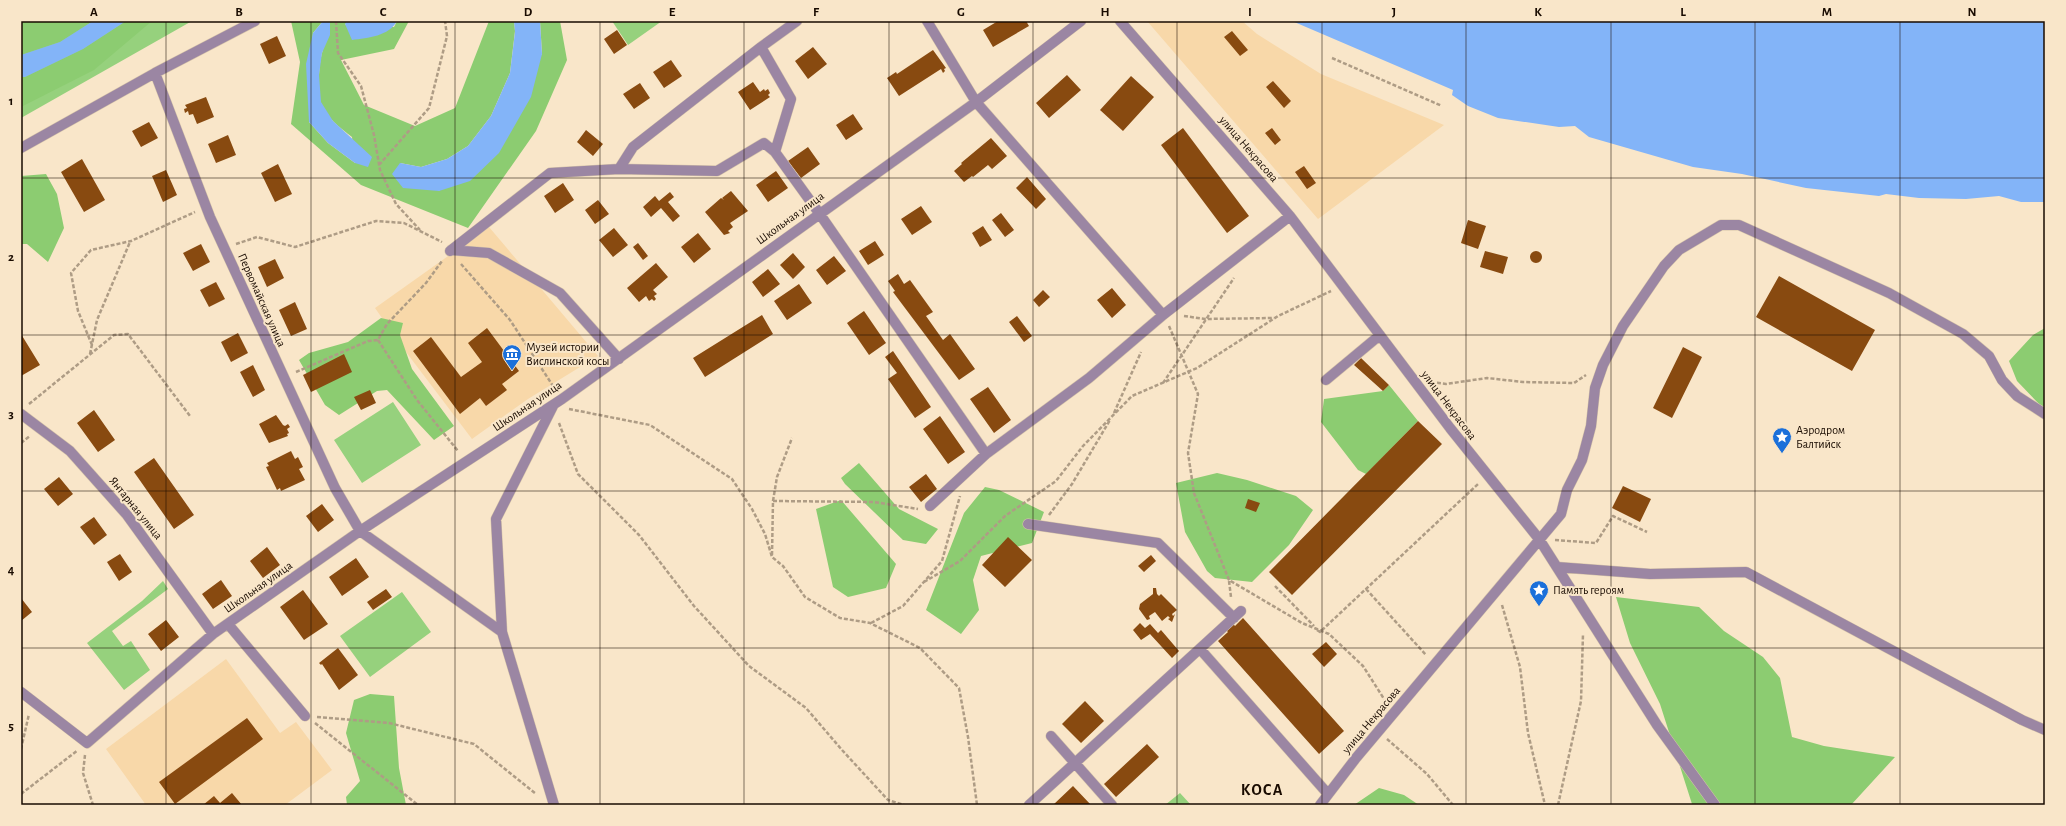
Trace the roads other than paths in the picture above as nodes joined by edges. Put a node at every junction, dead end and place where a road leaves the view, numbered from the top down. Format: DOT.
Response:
graph roads {
  1 [pos="255,21"];
  2 [pos="797,21"];
  3 [pos="927,21"];
  4 [pos="1081,21"];
  5 [pos="1120,21"];
  6 [pos="761,47"];
  7 [pos="155,73"];
  8 [pos="976,102"];
  9 [pos="21,148"];
  10 [pos="775,152"];
  11 [pos="619,169"];
  12 [pos="819,213"];
  13 [pos="1290,216"];
  14 [pos="1163,315"];
  15 [pos="1380,335"];
  16 [pos="619,359"];
  17 [pos="1326,380"];
  18 [pos="553,406"];
  19 [pos="21,414"];
  20 [pos="2045,414"];
  21 [pos="986,454"];
  22 [pos="930,506"];
  23 [pos="1028,524"];
  24 [pos="360,531"];
  25 [pos="1539,539"];
  26 [pos="1557,567"];
  27 [pos="228,624"];
  28 [pos="502,632"];
  29 [pos="214,634"];
  30 [pos="1200,649"];
  31 [pos="21,692"];
  32 [pos="305,716"];
  33 [pos="2045,730"];
  34 [pos="1051,736"];
  35 [pos="1074,763"];
  36 [pos="1328,794"];
  37 [pos="554,805"];
  38 [pos="1029,805"];
  39 [pos="1112,805"];
  40 [pos="1320,805"];
  41 [pos="1715,805"];
  1 -- 7 [label="street"];
  2 -- 6 [label="street"];
  3 -- 8 [label="street"];
  4 -- 8 [label="street, Школьная улица"];
  5 -- 13 [label="street, улица Некрасова"];
  6 -- 10 [label="street"];
  6 -- 11 [label="street"];
  7 -- 9 [label="street"];
  7 -- 24 [label="street, Первомайская улица"];
  8 -- 12 [label="street, Школьная улица"];
  8 -- 14 [label="street"];
  10 -- 11 [label="street"];
  10 -- 12 [label="street"];
  11 -- 16 [label="street"];
  12 -- 16 [label="street, Школьная улица"];
  12 -- 21 [label="street"];
  13 -- 14 [label="street"];
  13 -- 15 [label="street, улица Некрасова"];
  14 -- 21 [label="street"];
  15 -- 17 [label="street"];
  15 -- 25 [label="street, улица Некрасова"];
  16 -- 18 [label="street, Школьная улица"];
  18 -- 24 [label="street, Школьная улица"];
  18 -- 28 [label="street"];
  19 -- 29 [label="street, Янтарная улица"];
  20 -- 25 [label="street"];
  21 -- 22 [label="street"];
  23 -- 30 [label="street"];
  24 -- 27 [label="street, Школьная улица"];
  24 -- 28 [label="street"];
  25 -- 26 [label="street"];
  25 -- 36 [label="street, улица Некрасова"];
  26 -- 33 [label="street"];
  26 -- 41 [label="street"];
  27 -- 29 [label="street, Школьная улица"];
  27 -- 32 [label="street"];
  28 -- 37 [label="street"];
  29 -- 31 [label="street, Школьная улица"];
  30 -- 35 [label="street"];
  30 -- 36 [label="street"];
  34 -- 35 [label="street"];
  35 -- 38 [label="street"];
  35 -- 39 [label="street"];
  36 -- 40 [label="street, улица Некрасова"];
}
